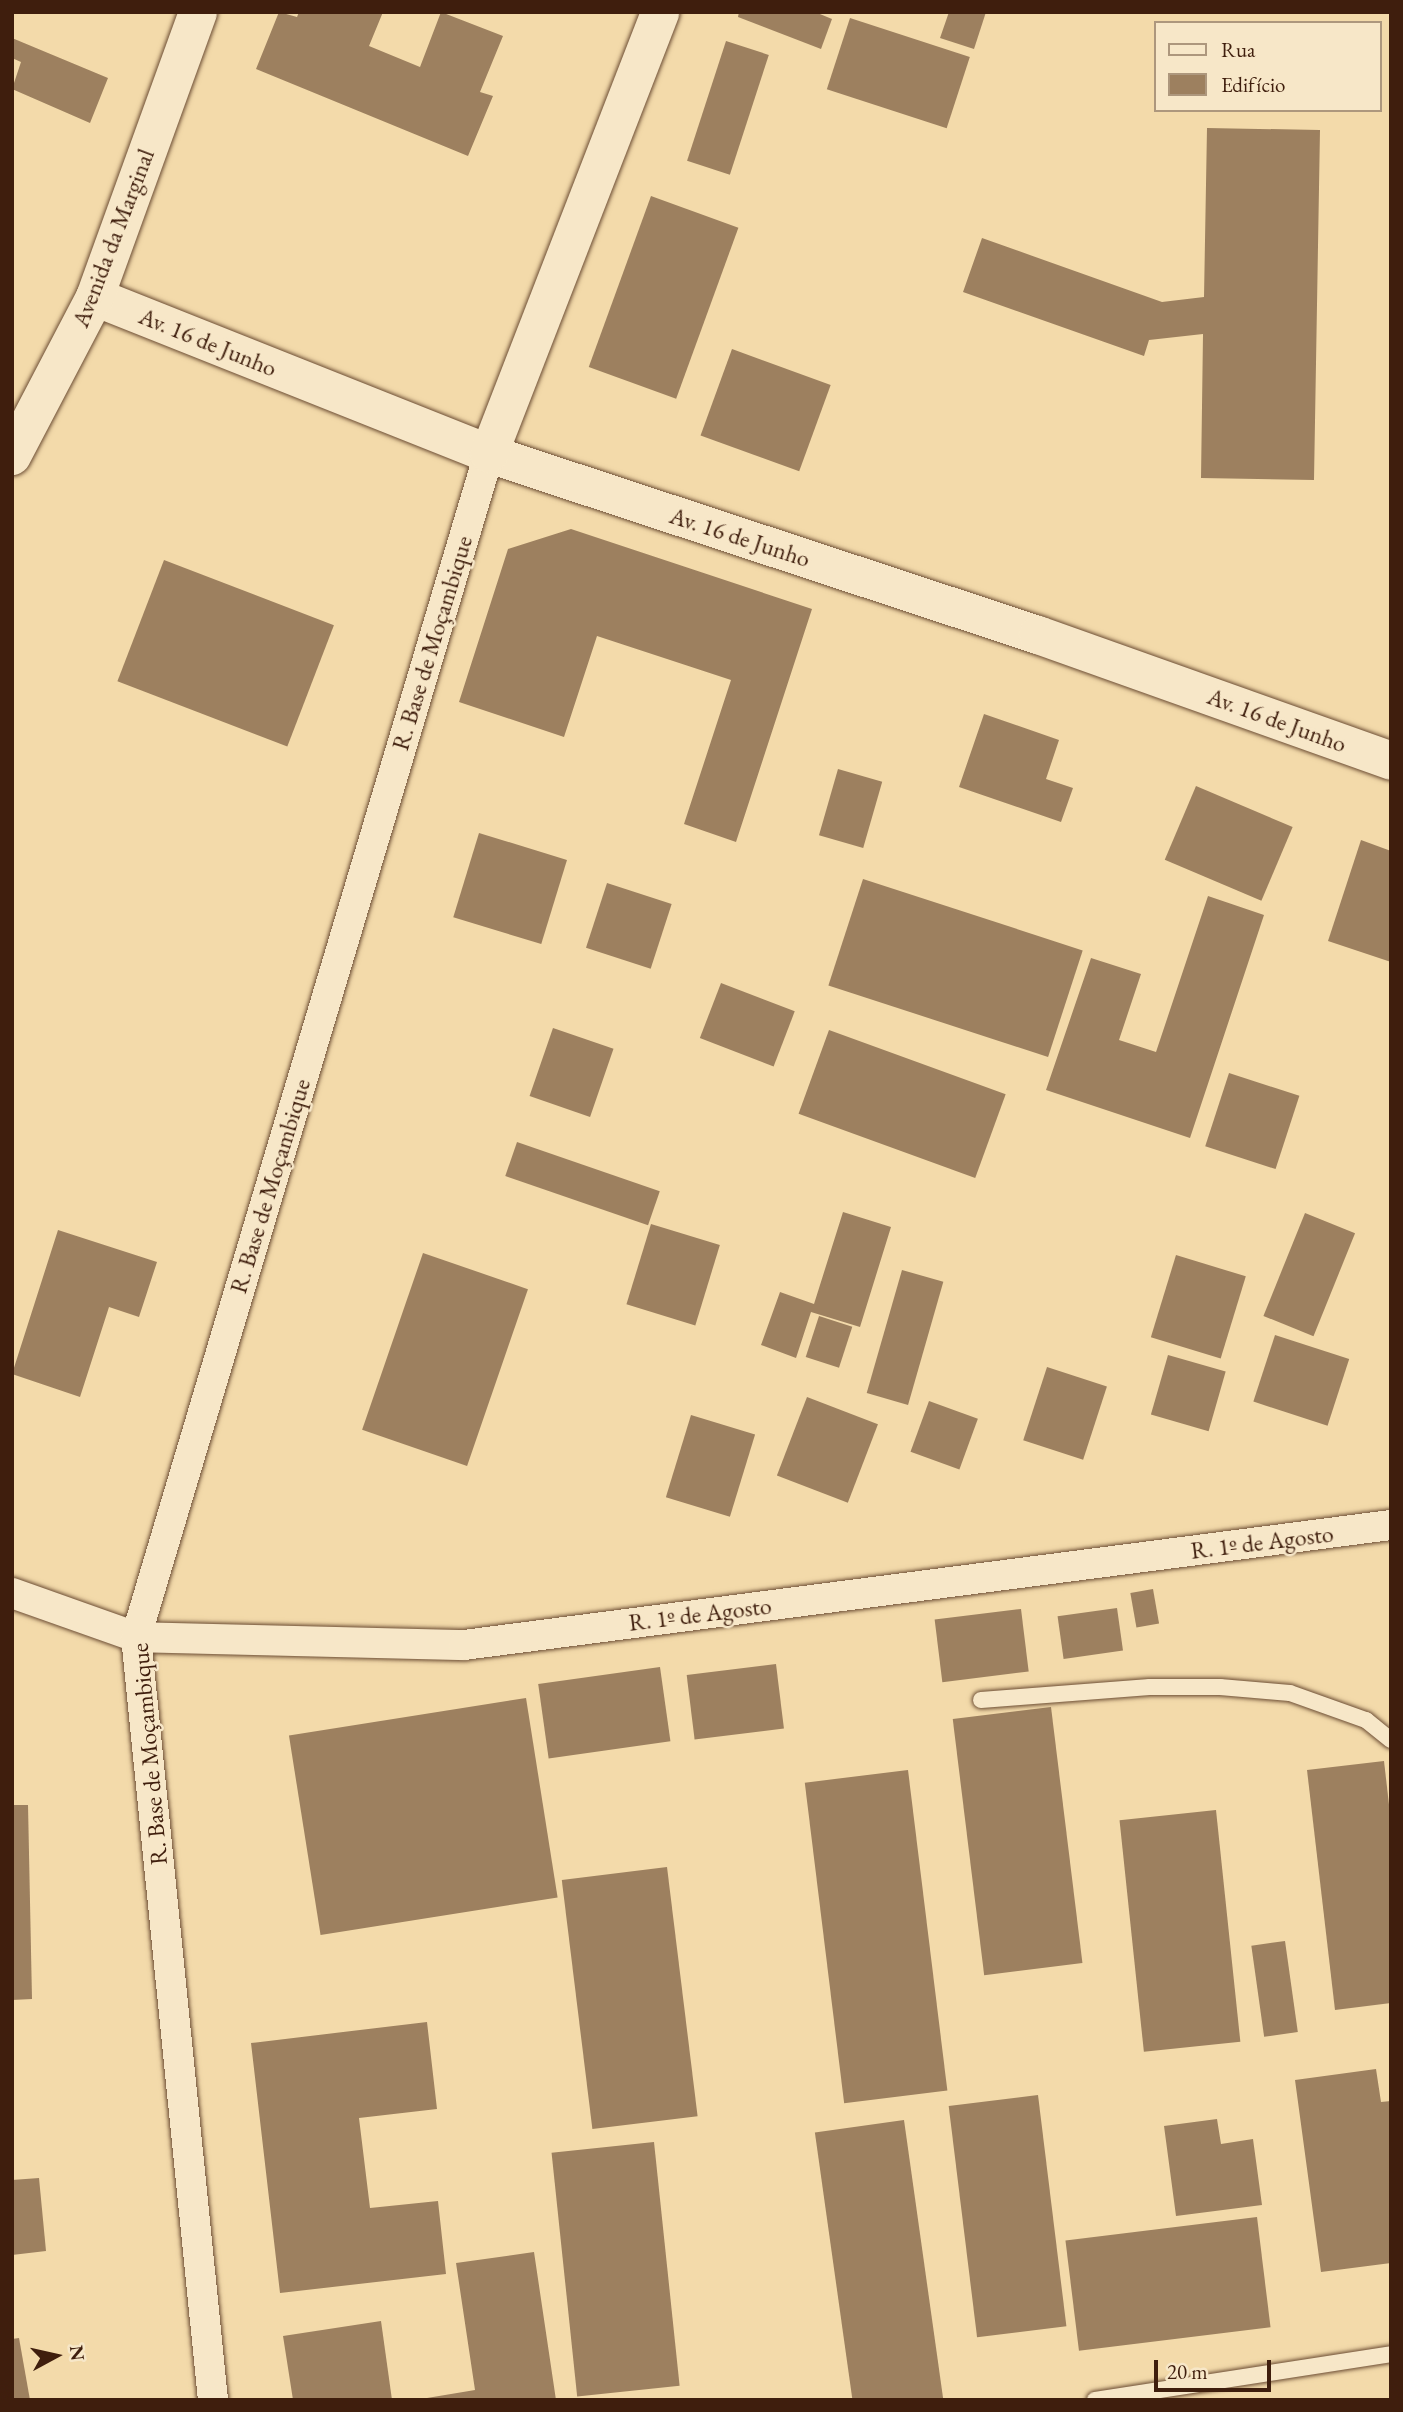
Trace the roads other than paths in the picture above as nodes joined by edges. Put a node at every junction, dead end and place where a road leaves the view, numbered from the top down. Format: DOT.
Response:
graph roads {
  1 [pos="198,12"];
  2 [pos="660,12"];
  3 [pos="95,298"];
  4 [pos="489,454"];
  5 [pos="12,456"];
  6 [pos="1391,761"];
  7 [pos="1391,1525"];
  8 [pos="12,1593"];
  9 [pos="136,1637"];
  10 [pos="981,1700"];
  11 [pos="1391,1740"];
  12 [pos="1391,2354"];
  13 [pos="214,2400"];
  14 [pos="1095,2400"];
  1 -- 3 [label="street, Avenida da Marginal"];
  2 -- 4 [label="street, R. Base de Moçambique"];
  3 -- 4 [label="street, Av. 16 de Junho"];
  3 -- 5 [label="street, Avenida da Marginal"];
  4 -- 6 [label="street, Av. 16 de Junho"];
  4 -- 9 [label="street, R. Base de Moçambique"];
  7 -- 9 [label="street, R. 1º de Agosto"];
  8 -- 9 [label="street, R. 1º de Agosto"];
  9 -- 13 [label="street, R. Base de Moçambique"];
  10 -- 11 [label="lane"];
  12 -- 14 [label="lane"];
}
